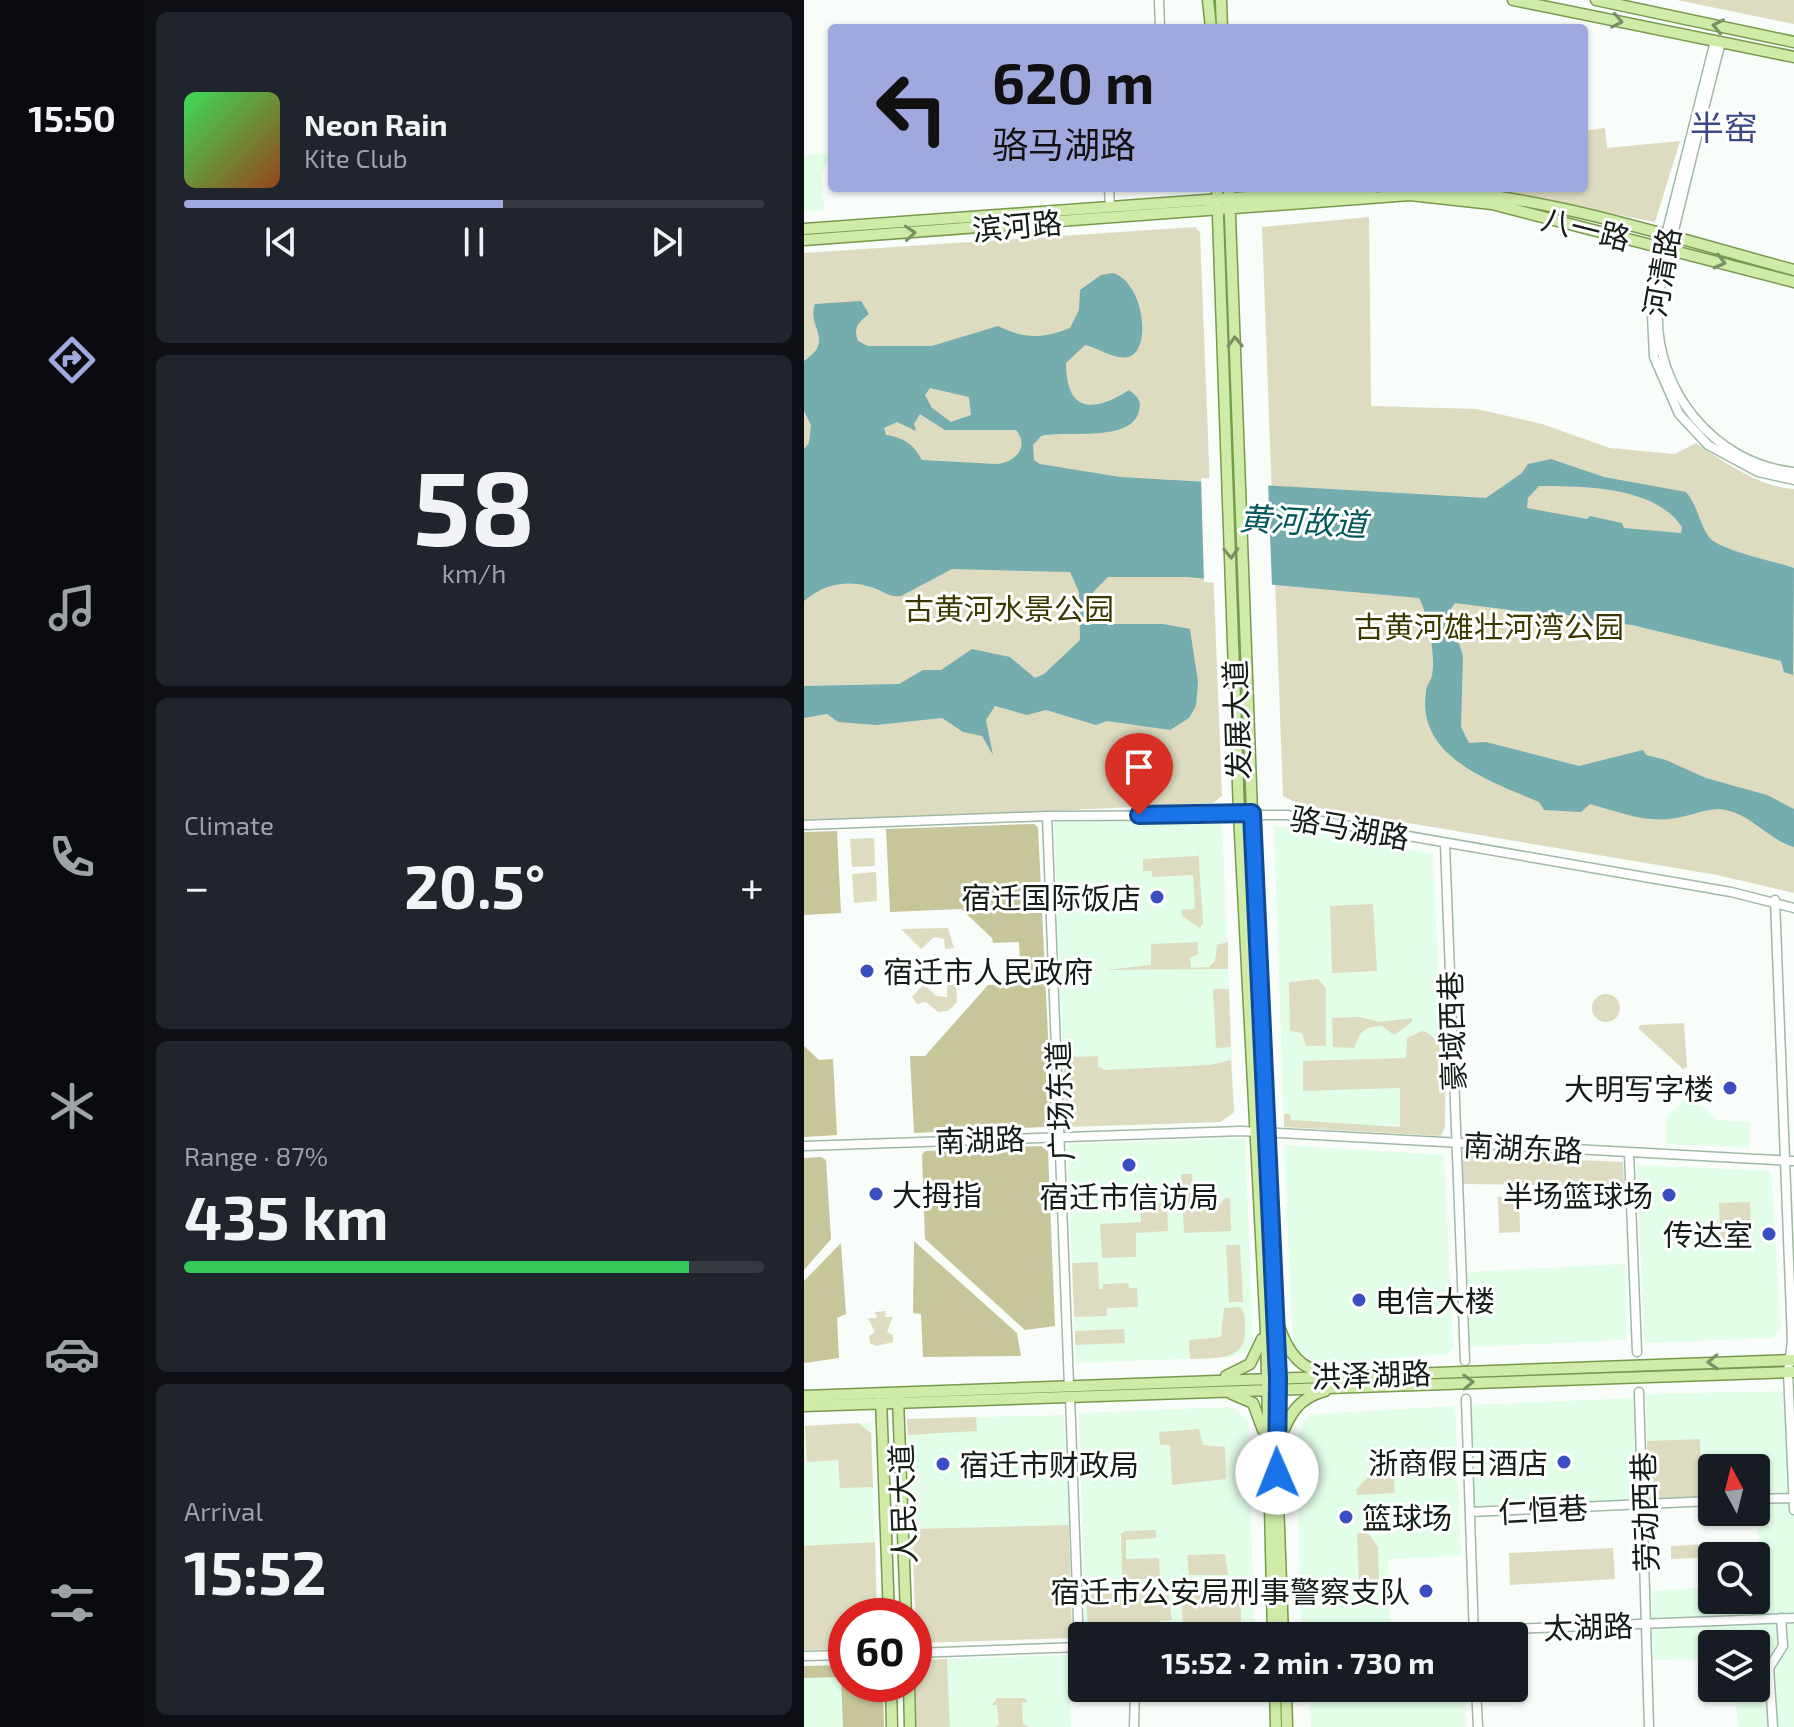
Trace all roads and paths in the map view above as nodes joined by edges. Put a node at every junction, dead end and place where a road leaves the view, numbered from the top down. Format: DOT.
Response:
graph roads {
  1 [pos="1159,0"];
  2 [pos="1209,0"];
  3 [pos="1221,0"];
  4 [pos="1513,0"];
  5 [pos="1596,0"];
  6 [pos="1160,24"];
  7 [pos="1211,24"];
  8 [pos="1222,24"];
  9 [pos="1718,41"];
  10 [pos="1794,42"];
  11 [pos="1794,57"];
  12 [pos="1109,192"];
  13 [pos="1316,192"];
  14 [pos="1469,192"];
  15 [pos="1218,198"];
  16 [pos="1230,198"];
  17 [pos="1110,207"];
  18 [pos="804,229"];
  19 [pos="804,240"];
  20 [pos="1667,242"];
  21 [pos="1794,270"];
  22 [pos="1794,282"];
  23 [pos="1233,448"];
  24 [pos="1794,472"];
  25 [pos="1794,480"];
  26 [pos="1252,813"];
  27 [pos="1239,814"];
  28 [pos="1047,816"];
  29 [pos="804,825"];
  30 [pos="1445,844"];
  31 [pos="1775,900"];
  32 [pos="1794,908"];
  33 [pos="1253,1131"];
  34 [pos="1266,1131"];
  35 [pos="1060,1135"];
  36 [pos="1455,1144"];
  37 [pos="804,1146"];
  38 [pos="1629,1153"];
  39 [pos="1789,1160"];
  40 [pos="1269,1309"];
  41 [pos="1637,1352"];
  42 [pos="1792,1360"];
  43 [pos="1465,1361"];
  44 [pos="1791,1372"];
  45 [pos="1357,1380"];
  46 [pos="1272,1384"];
  47 [pos="1206,1386"];
  48 [pos="1069,1391"];
  49 [pos="1639,1392"];
  50 [pos="804,1396"];
  51 [pos="898,1398"];
  52 [pos="881,1399"];
  53 [pos="1466,1399"];
  54 [pos="804,1406"];
  55 [pos="1272,1446"];
  56 [pos="1793,1498"];
  57 [pos="1770,1499"];
  58 [pos="1698,1502"];
  59 [pos="1644,1504"];
  60 [pos="1794,1510"];
  61 [pos="1470,1512"];
  62 [pos="888,1598"];
  63 [pos="905,1598"];
  64 [pos="1781,1618"];
  65 [pos="1794,1618"];
  66 [pos="1080,1622"];
  67 [pos="1273,1622"];
  68 [pos="1282,1622"];
  69 [pos="1474,1622"];
  70 [pos="1648,1624"];
  71 [pos="1528,1630"];
  72 [pos="1068,1647"];
  73 [pos="932,1652"];
  74 [pos="828,1655"];
  75 [pos="804,1656"];
  76 [pos="891,1702"];
  77 [pos="909,1702"];
  78 [pos="1136,1702"];
  79 [pos="1275,1702"];
  80 [pos="1286,1702"];
  81 [pos="1477,1702"];
  82 [pos="892,1727"];
  83 [pos="910,1727"];
  84 [pos="1134,1727"];
  85 [pos="1276,1727"];
  86 [pos="1287,1727"];
  87 [pos="1478,1727"];
  88 [pos="1649,1727"];
  89 [pos="1773,1727"];
  1 -- 6 [label="street"];
  2 -- 7 [label="main road"];
  3 -- 8 [label="main road"];
  4 -- 9 [label="main road, one-way"];
  10 -- 5 [label="main road, one-way"];
  9 -- 11 [label="main road"];
  9 -- 20 [label="street, 河清路"];
  12 -- 17 [label="street"];
  13 -- 16 [label="main road, 八一路"];
  14 -- 20 [label="main road, 八一路"];
  15 -- 16 [label="main road, 八一路"];
  15 -- 17 [label="main road, 滨河路"];
  19 -- 15 [label="main road, 滨河路, one-way"];
  15 -- 23 [label="main road, 发展大道"];
  16 -- 20 [label="main road, 八一路"];
  23 -- 16 [label="main road, 发展大道, one-way"];
  17 -- 18 [label="main road, 滨河路"];
  20 -- 21 [label="main road, 八一路"];
  20 -- 22 [label="main road, 八一路, one-way"];
  20 -- 24 [label="street, 河清路"];
  20 -- 25 [label="street, 河清路"];
  23 -- 26 [label="main road, 发展大道"];
  23 -- 27 [label="main road, 发展大道, one-way"];
  26 -- 27 [label="street, 骆马湖路"];
  26 -- 30 [label="street, 骆马湖路"];
  26 -- 34 [label="main road, 发展大道"];
  27 -- 28 [label="street, 骆马湖路"];
  27 -- 33 [label="main road, 发展大道"];
  28 -- 29 [label="street, 骆马湖路"];
  28 -- 35 [label="street, 广场东道"];
  30 -- 31 [label="street, 骆马湖路"];
  30 -- 36 [label="street, 豪域西巷"];
  31 -- 32 [label="street, 骆马湖路"];
  31 -- 39 [label="street"];
  33 -- 34 [label="street, 南湖东路"];
  33 -- 35 [label="street, 南湖路"];
  33 -- 40 [label="main road, 发展大道"];
  34 -- 36 [label="street, 南湖东路"];
  34 -- 40 [label="main road, 发展大道"];
  35 -- 37 [label="street, 南湖路"];
  35 -- 48 [label="street, 广场东道"];
  36 -- 38 [label="street, 南湖东路"];
  36 -- 43 [label="street, 豪域西巷"];
  38 -- 39 [label="street, 南湖东路"];
  38 -- 41 [label="street"];
  39 -- 42 [label="street"];
  40 -- 45 [label="main road"];
  40 -- 46 [label="main road, 发展大道"];
  40 -- 47 [label="main road"];
  42 -- 44 [label="street"];
  42 -- 45 [label="main road, 洪泽湖路, one-way"];
  45 -- 44 [label="main road, 洪泽湖路, one-way"];
  44 -- 56 [label="street"];
  45 -- 46 [label="main road, 洪泽湖路"];
  45 -- 55 [label="main road"];
  46 -- 47 [label="main road, 洪泽湖路"];
  46 -- 55 [label="main road, 发展大道"];
  47 -- 48 [label="main road, 洪泽湖路"];
  47 -- 55 [label="main road"];
  48 -- 51 [label="main road, 洪泽湖路"];
  48 -- 66 [label="street, 广场东道"];
  49 -- 59 [label="street, 劳动西巷"];
  50 -- 52 [label="main road, 洪泽湖路"];
  51 -- 52 [label="main road, 洪泽湖路"];
  51 -- 63 [label="main road, 人民大道"];
  52 -- 54 [label="main road, 洪泽湖路"];
  52 -- 62 [label="main road, 人民大道"];
  53 -- 61 [label="street"];
  55 -- 67 [label="main road, 发展大道"];
  55 -- 68 [label="main road, 发展大道"];
  56 -- 57 [label="street"];
  56 -- 60 [label="street"];
  58 -- 59 [label="street, 仁恒巷"];
  59 -- 61 [label="street, 仁恒巷"];
  59 -- 70 [label="street, 劳动西巷"];
  61 -- 69 [label="street"];
  64 -- 65 [label="street, 太湖路"];
  64 -- 70 [label="street, 太湖路"];
  64 -- 89 [label="street"];
  70 -- 71 [label="street, 太湖路"];
  70 -- 88 [label="street, 劳动西巷"];
  72 -- 73 [label="street"];
  74 -- 75 [label="street"];
  76 -- 82 [label="main road"];
  77 -- 83 [label="main road"];
  78 -- 84 [label="street"];
  79 -- 85 [label="main road"];
  80 -- 86 [label="main road"];
  81 -- 87 [label="street"];
}
